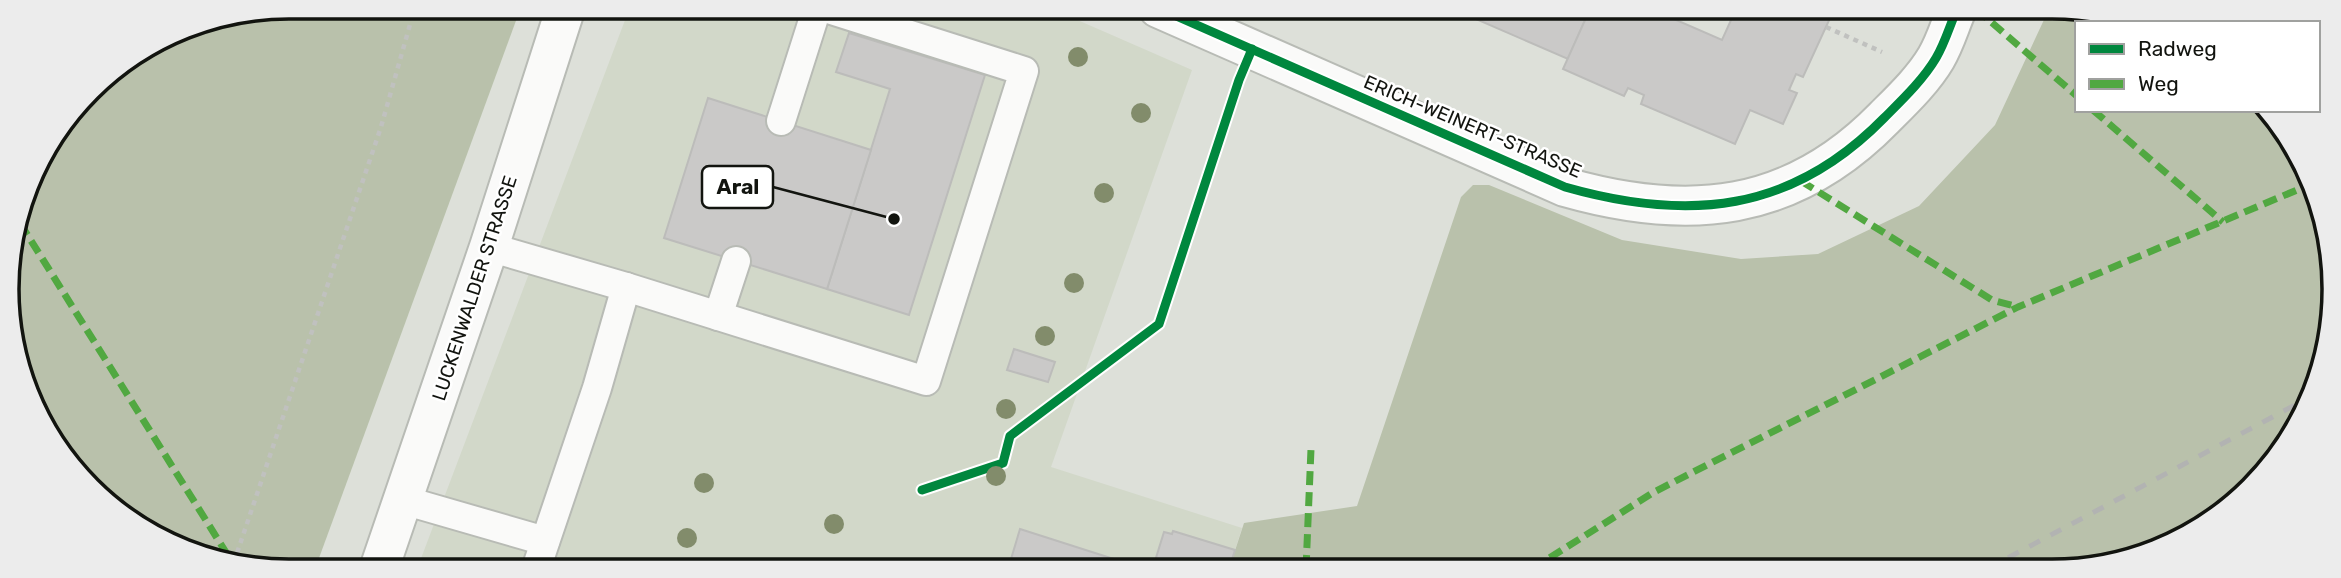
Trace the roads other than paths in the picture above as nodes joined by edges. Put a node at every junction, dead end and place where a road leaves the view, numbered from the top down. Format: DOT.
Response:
graph roads {
  1 [pos="562,19"];
  2 [pos="813,19"];
  3 [pos="860,19"];
  4 [pos="1183,19"];
  5 [pos="1953,19"];
  6 [pos="781,121"];
  7 [pos="489,247"];
  8 [pos="736,261"];
  9 [pos="626,287"];
  10 [pos="718,316"];
  11 [pos="403,500"];
  12 [pos="545,541"];
  13 [pos="382,559"];
  14 [pos="539,559"];
  1 -- 7 [label="street, LUCKENWALDER STRASSE"];
  2 -- 6 [label="lane"];
  3 -- 10 [label="lane"];
  4 -- 5 [label="street, ERICH-WEINERT-STRASSE"];
  7 -- 9 [label="lane"];
  7 -- 11 [label="street, LUCKENWALDER STRASSE"];
  8 -- 10 [label="lane"];
  9 -- 10 [label="lane"];
  9 -- 12 [label="lane"];
  11 -- 12 [label="lane"];
  11 -- 13 [label="street, LUCKENWALDER STRASSE"];
  12 -- 14 [label="lane"];
}
